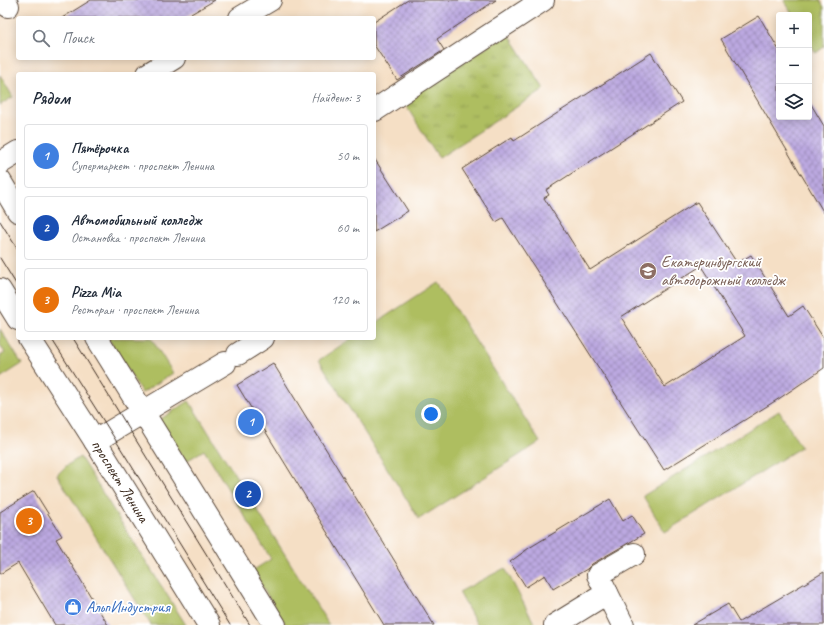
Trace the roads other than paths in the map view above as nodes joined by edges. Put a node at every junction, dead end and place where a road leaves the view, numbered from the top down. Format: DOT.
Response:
graph roads {
  1 [pos="270,0"];
  2 [pos="543,0"];
  3 [pos="243,16"];
  4 [pos="171,60"];
  5 [pos="151,72"];
  6 [pos="376,109"];
  7 [pos="16,153"];
  8 [pos="0,163"];
  9 [pos="0,181"];
  10 [pos="16,208"];
  11 [pos="0,290"];
  12 [pos="16,317"];
  13 [pos="30,340"];
  14 [pos="98,340"];
  15 [pos="260,340"];
  16 [pos="142,412"];
  17 [pos="96,441"];
  18 [pos="634,554"];
  19 [pos="607,593"];
  20 [pos="209,625"];
  21 [pos="275,625"];
  22 [pos="555,625"];
  23 [pos="623,625"];
  1 -- 3 [label="main road"];
  2 -- 6 [label="main road"];
  4 -- 5 [label="main road"];
  7 -- 8 [label="main road"];
  9 -- 10 [label="main road"];
  11 -- 12 [label="main road"];
  13 -- 17 [label="main road, проспект Ленина"];
  14 -- 16 [label="main road"];
  15 -- 16 [label="main road"];
  16 -- 17 [label="main road"];
  16 -- 21 [label="main road"];
  17 -- 20 [label="main road, проспект Ленина"];
  18 -- 19 [label="main road"];
  19 -- 22 [label="main road"];
  19 -- 23 [label="main road"];
}
